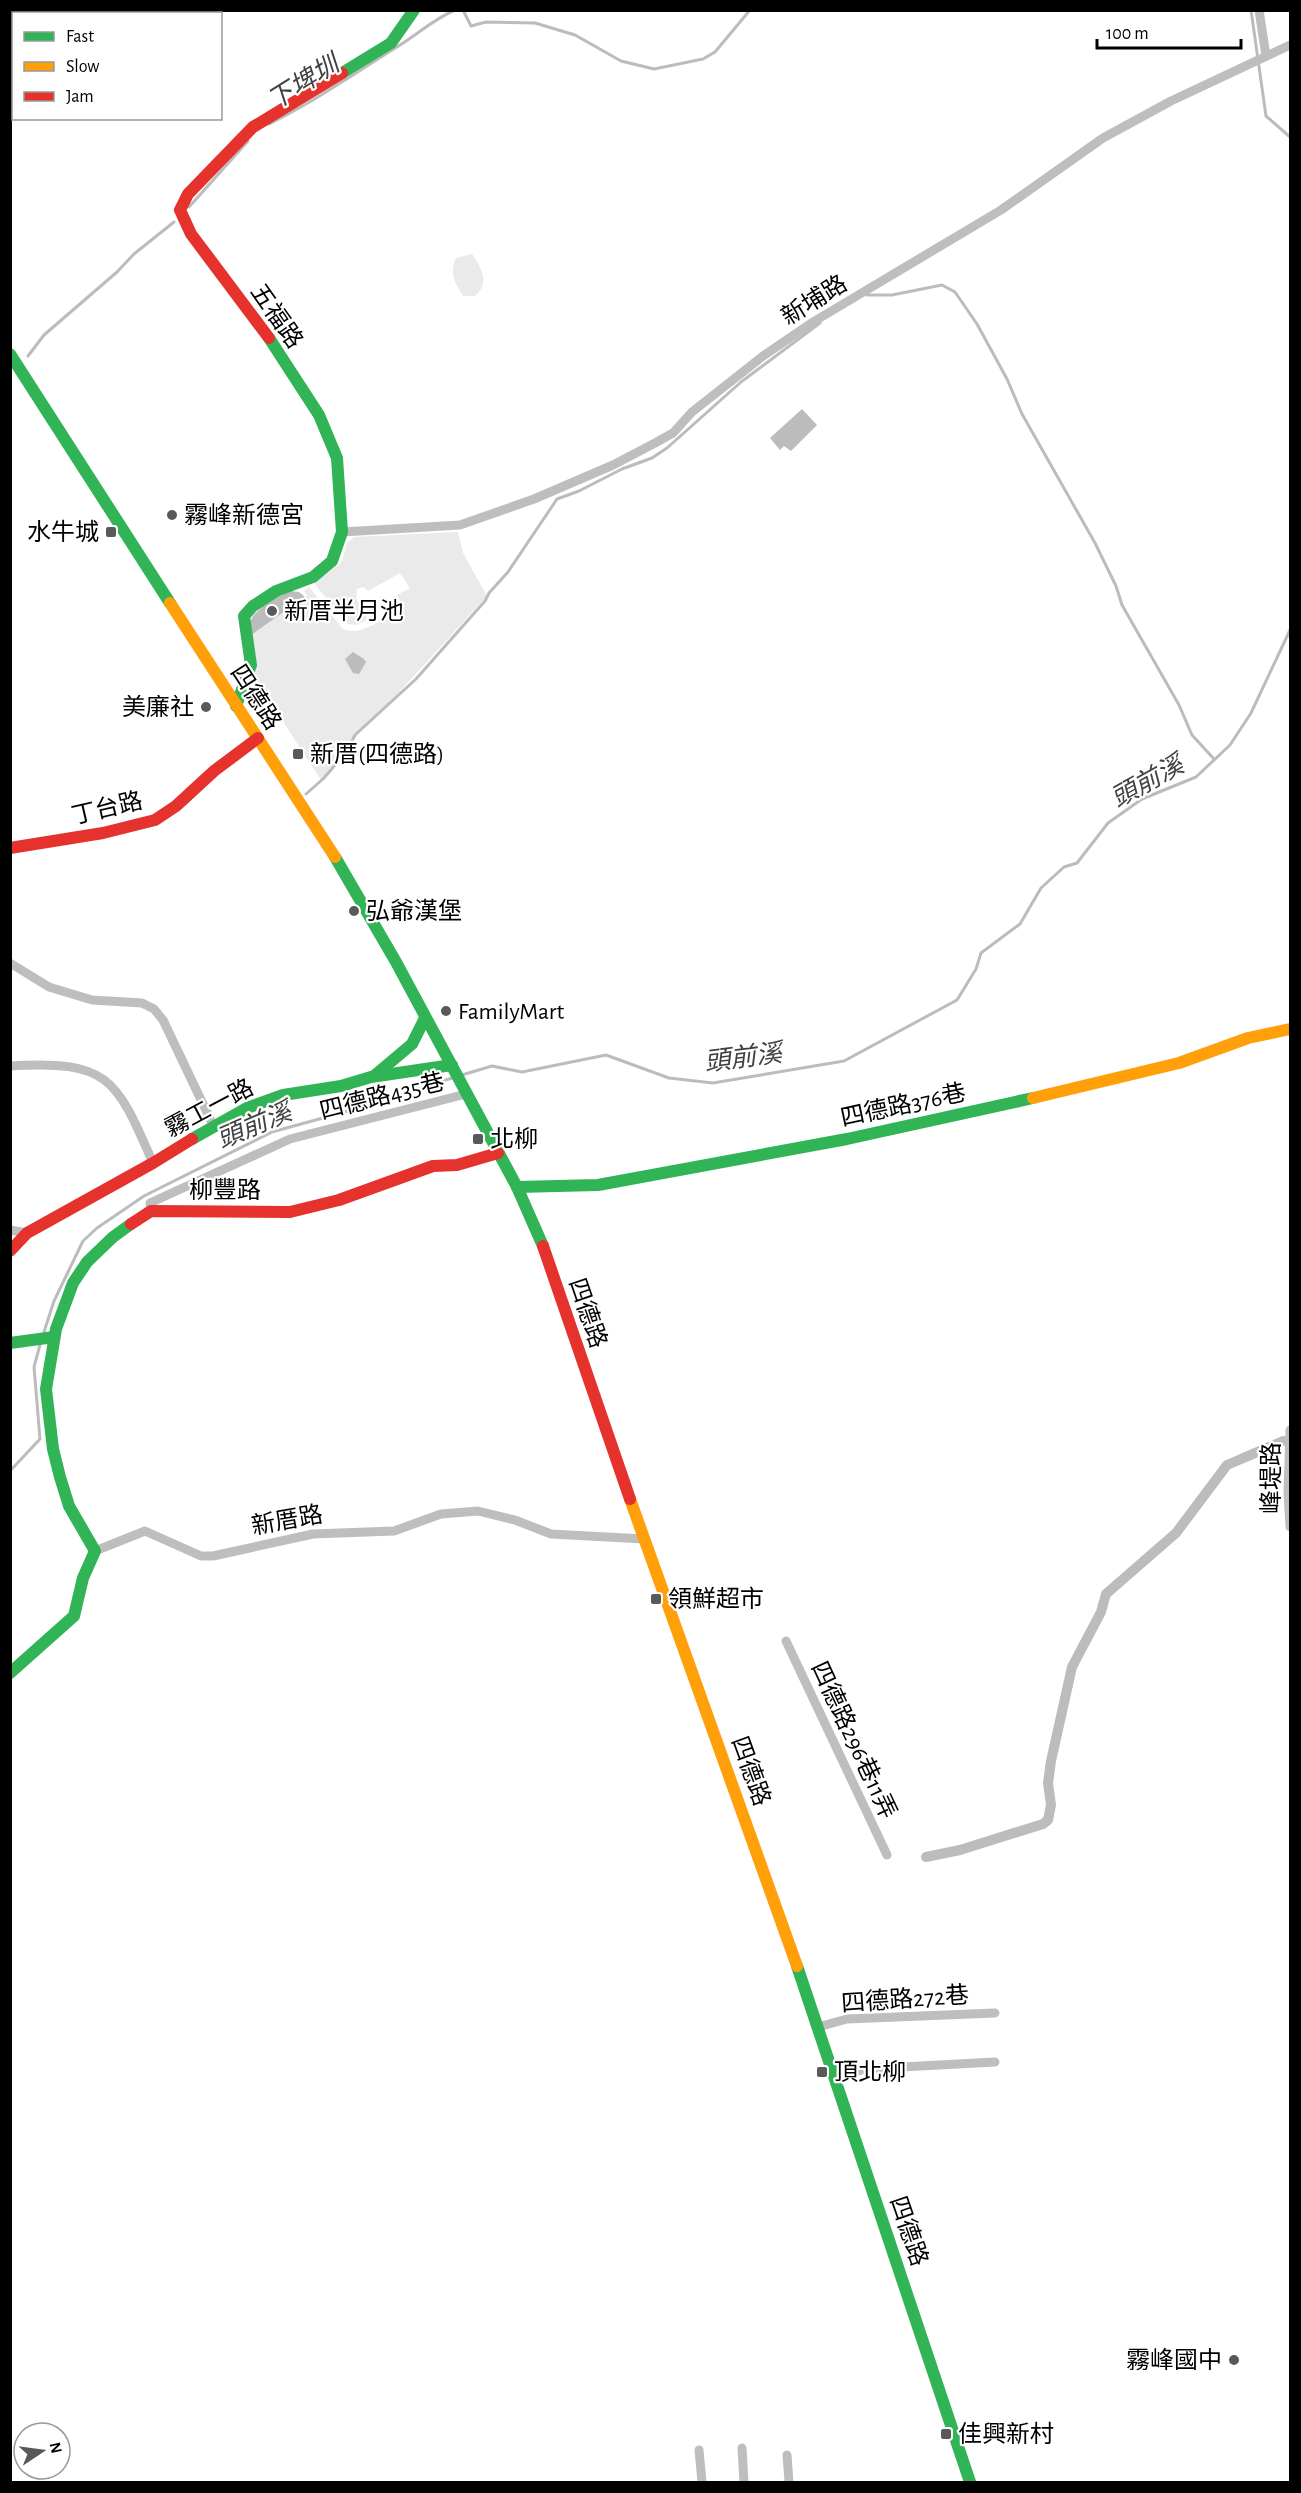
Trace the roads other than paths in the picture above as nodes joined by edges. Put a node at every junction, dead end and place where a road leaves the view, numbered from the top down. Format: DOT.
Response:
graph roads {
  1 [pos="414,10"];
  2 [pos="1259,10"];
  3 [pos="1290,45"];
  4 [pos="1263,57"];
  5 [pos="10,354"];
  6 [pos="342,532"];
  7 [pos="236,706"];
  8 [pos="258,738"];
  9 [pos="10,848"];
  10 [pos="10,963"];
  11 [pos="425,1018"];
  12 [pos="1290,1029"];
  13 [pos="10,1066"];
  14 [pos="453,1068"];
  15 [pos="371,1077"];
  16 [pos="464,1090"];
  17 [pos="213,1125"];
  18 [pos="498,1153"];
  19 [pos="153,1163"];
  20 [pos="517,1187"];
  21 [pos="151,1211"];
  22 [pos="10,1230"];
  23 [pos="27,1233"];
  24 [pos="10,1251"];
  25 [pos="54,1337"];
  26 [pos="10,1343"];
  27 [pos="1290,1430"];
  28 [pos="1290,1527"];
  29 [pos="644,1539"];
  30 [pos="95,1551"];
  31 [pos="786,1641"];
  32 [pos="10,1673"];
  33 [pos="886,1855"];
  34 [pos="995,2013"];
  35 [pos="818,2027"];
  36 [pos="995,2062"];
  37 [pos="835,2079"];
  38 [pos="742,2448"];
  39 [pos="699,2450"];
  40 [pos="787,2455"];
  41 [pos="702,2482"];
  42 [pos="744,2482"];
  43 [pos="789,2482"];
  44 [pos="970,2482"];
  1 -- 6 [label="street, 五福路"];
  2 -- 4 [label="street"];
  3 -- 4 [label="street, 新埔路"];
  4 -- 6 [label="street, 新埔路"];
  5 -- 7 [label="street, 四德路"];
  6 -- 7 [label="street, 五福路"];
  7 -- 8 [label="street, 四德路"];
  8 -- 9 [label="street, 丁台路"];
  8 -- 11 [label="street, 四德路"];
  10 -- 17 [label="street"];
  11 -- 14 [label="street, 四德路"];
  11 -- 15 [label="street"];
  12 -- 20 [label="street, 四德路376巷"];
  13 -- 19 [label="street"];
  14 -- 15 [label="street, 霧工一路"];
  14 -- 16 [label="street, 四德路"];
  15 -- 17 [label="street, 霧工一路"];
  16 -- 18 [label="street, 四德路"];
  16 -- 21 [label="street, 四德路435巷"];
  17 -- 19 [label="street, 霧工一路"];
  18 -- 20 [label="street, 四德路"];
  18 -- 21 [label="street, 柳豐路"];
  19 -- 23 [label="street, 霧工一路"];
  20 -- 29 [label="street, 四德路"];
  21 -- 25 [label="street"];
  22 -- 23 [label="street"];
  23 -- 24 [label="street, 霧工一路"];
  25 -- 26 [label="street"];
  25 -- 30 [label="street"];
  27 -- 28 [label="street, 峰堤路"];
  29 -- 30 [label="street, 新厝路"];
  29 -- 35 [label="street, 四德路"];
  30 -- 32 [label="street"];
  31 -- 33 [label="street, 四德路296巷11弄"];
  34 -- 35 [label="street, 四德路272巷"];
  35 -- 37 [label="street, 四德路"];
  36 -- 37 [label="street"];
  37 -- 44 [label="street, 四德路"];
  38 -- 42 [label="street"];
  39 -- 41 [label="street"];
  40 -- 43 [label="street"];
}
